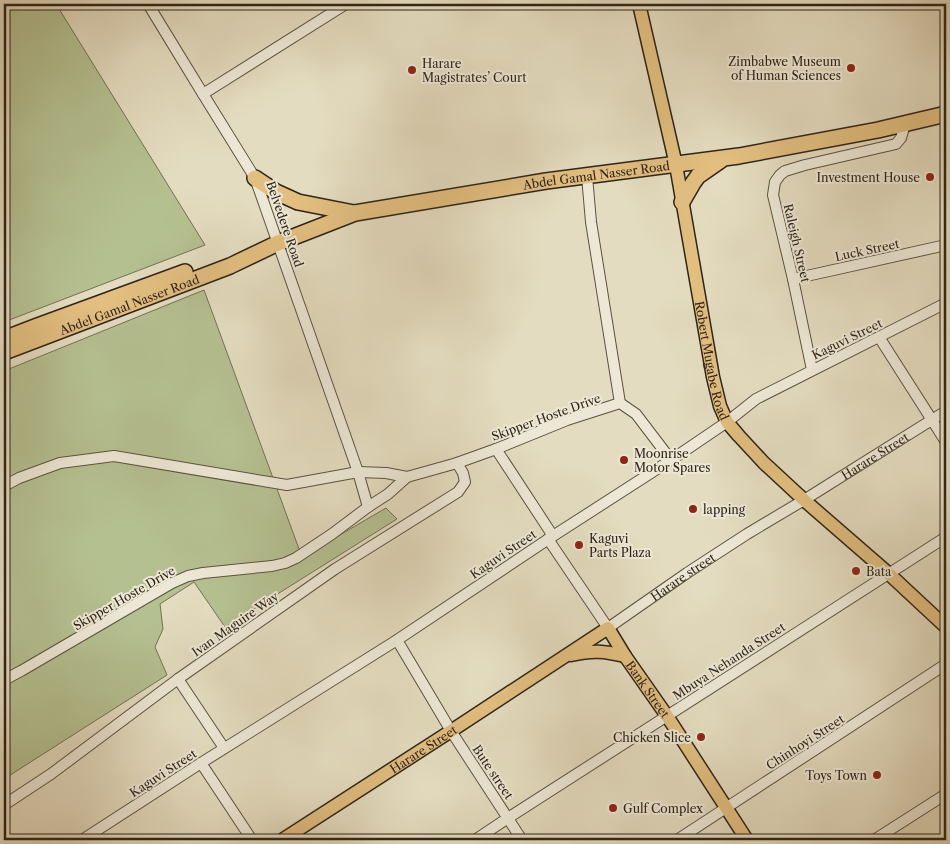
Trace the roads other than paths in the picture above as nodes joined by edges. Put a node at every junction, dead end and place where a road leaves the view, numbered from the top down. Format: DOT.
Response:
graph roads {
  1 [pos="148,4"];
  2 [pos="346,4"];
  3 [pos="639,4"];
  4 [pos="202,94"];
  5 [pos="946,114"];
  6 [pos="905,124"];
  7 [pos="724,158"];
  8 [pos="676,165"];
  9 [pos="587,176"];
  10 [pos="256,178"];
  11 [pos="682,202"];
  12 [pos="356,213"];
  13 [pos="278,243"];
  14 [pos="946,245"];
  15 [pos="254,254"];
  16 [pos="793,279"];
  17 [pos="946,304"];
  18 [pos="879,338"];
  19 [pos="4,339"];
  20 [pos="4,352"];
  21 [pos="812,370"];
  22 [pos="620,403"];
  23 [pos="946,411"];
  24 [pos="932,420"];
  25 [pos="726,422"];
  26 [pos="946,442"];
  27 [pos="496,449"];
  28 [pos="672,460"];
  29 [pos="457,463"];
  30 [pos="358,472"];
  31 [pos="407,477"];
  32 [pos="4,486"];
  33 [pos="804,500"];
  34 [pos="368,507"];
  35 [pos="946,537"];
  36 [pos="551,538"];
  37 [pos="888,573"];
  38 [pos="946,627"];
  39 [pos="608,628"];
  40 [pos="397,640"];
  41 [pos="625,656"];
  42 [pos="563,657"];
  43 [pos="946,664"];
  44 [pos="178,679"];
  45 [pos="4,680"];
  46 [pos="667,716"];
  47 [pos="451,731"];
  48 [pos="224,748"];
  49 [pos="201,763"];
  50 [pos="946,794"];
  51 [pos="4,805"];
  52 [pos="726,808"];
  53 [pos="508,818"];
  54 [pos="82,840"];
  55 [pos="252,840"];
  56 [pos="282,840"];
  57 [pos="475,840"];
  58 [pos="522,840"];
  59 [pos="677,840"];
  60 [pos="746,840"];
  61 [pos="874,840"];
  1 -- 4 [label="street, Belvedere Road"];
  2 -- 4 [label="street"];
  3 -- 8 [label="main road, Robert Mugabe Road"];
  4 -- 10 [label="street, Belvedere Road"];
  5 -- 6 [label="highway, Abdel Gamal Nasser Road"];
  6 -- 7 [label="highway, Abdel Gamal Nasser Road"];
  6 -- 16 [label="street, Raleigh Street"];
  7 -- 8 [label="highway, Abdel Gamal Nasser Road"];
  7 -- 11 [label="highway"];
  8 -- 9 [label="highway, Abdel Gamal Nasser Road"];
  8 -- 11 [label="main road, Robert Mugabe Road"];
  9 -- 12 [label="highway, Abdel Gamal Nasser Road"];
  9 -- 22 [label="street"];
  10 -- 12 [label="highway"];
  10 -- 13 [label="street, Belvedere Road"];
  11 -- 25 [label="main road, Robert Mugabe Road"];
  12 -- 13 [label="highway, Abdel Gamal Nasser Road"];
  13 -- 15 [label="highway, Abdel Gamal Nasser Road"];
  13 -- 30 [label="street, Belvedere Road"];
  14 -- 16 [label="street, Luck Street"];
  15 -- 19 [label="highway, Abdel Gamal Nasser Road"];
  15 -- 20 [label="highway, Abdel Gamal Nasser Road"];
  16 -- 21 [label="street, Raleigh Street"];
  17 -- 18 [label="street, Kaguvi Street"];
  18 -- 21 [label="street, Kaguvi Street"];
  18 -- 24 [label="street"];
  21 -- 25 [label="street, Kaguvi Street"];
  22 -- 27 [label="street, Skipper Hoste Drive"];
  22 -- 28 [label="street, Skipper Hoste Drive"];
  23 -- 24 [label="street, Harare Street"];
  24 -- 26 [label="street"];
  24 -- 33 [label="street, Harare Street"];
  25 -- 28 [label="street, Kaguvi Street"];
  25 -- 33 [label="main road, Robert Mugabe Road"];
  27 -- 29 [label="street, Skipper Hoste Drive"];
  27 -- 36 [label="street, Bank Street"];
  28 -- 36 [label="street, Kaguvi Street"];
  29 -- 31 [label="street, Skipper Hoste Drive"];
  29 -- 44 [label="street, Ivan Maguire Way"];
  30 -- 31 [label="street, Skipper Hoste Drive"];
  30 -- 32 [label="street, Skipper Hoste Drive"];
  30 -- 34 [label="street"];
  31 -- 34 [label="street, Skipper Hoste Drive"];
  33 -- 37 [label="main road, Robert Mugabe Road"];
  33 -- 39 [label="street, Harare street"];
  34 -- 45 [label="street, Skipper Hoste Drive"];
  35 -- 37 [label="street, Mbuya Nehanda Street"];
  36 -- 39 [label="street, Bank Street"];
  36 -- 40 [label="street, Kaguvi Street"];
  37 -- 38 [label="main road, Robert Mugabe Road"];
  37 -- 46 [label="street, Mbuya Nehanda Street"];
  39 -- 41 [label="main road, Bank Street"];
  39 -- 42 [label="main road, Harare street"];
  40 -- 47 [label="street, Bute street"];
  40 -- 48 [label="street, Kaguvi Street"];
  41 -- 42 [label="main road"];
  41 -- 46 [label="main road, Bank Street"];
  42 -- 47 [label="main road, Harare Street"];
  43 -- 52 [label="street, Chinhoyi Street"];
  44 -- 48 [label="street"];
  44 -- 51 [label="street, Ivan Maguire Way"];
  46 -- 52 [label="main road, Bank Street"];
  46 -- 53 [label="street, Mbuya Nehanda Street"];
  47 -- 53 [label="street, Bute street"];
  47 -- 56 [label="main road, Harare Street"];
  48 -- 49 [label="street, Kaguvi Street"];
  49 -- 54 [label="street, Kaguvi Street"];
  49 -- 55 [label="street"];
  50 -- 61 [label="street"];
  52 -- 59 [label="street, Chinhoyi Street"];
  52 -- 60 [label="main road, Bank Street"];
  53 -- 57 [label="street, Mbuya Nehanda Street"];
  53 -- 58 [label="street, Bute street"];
}
